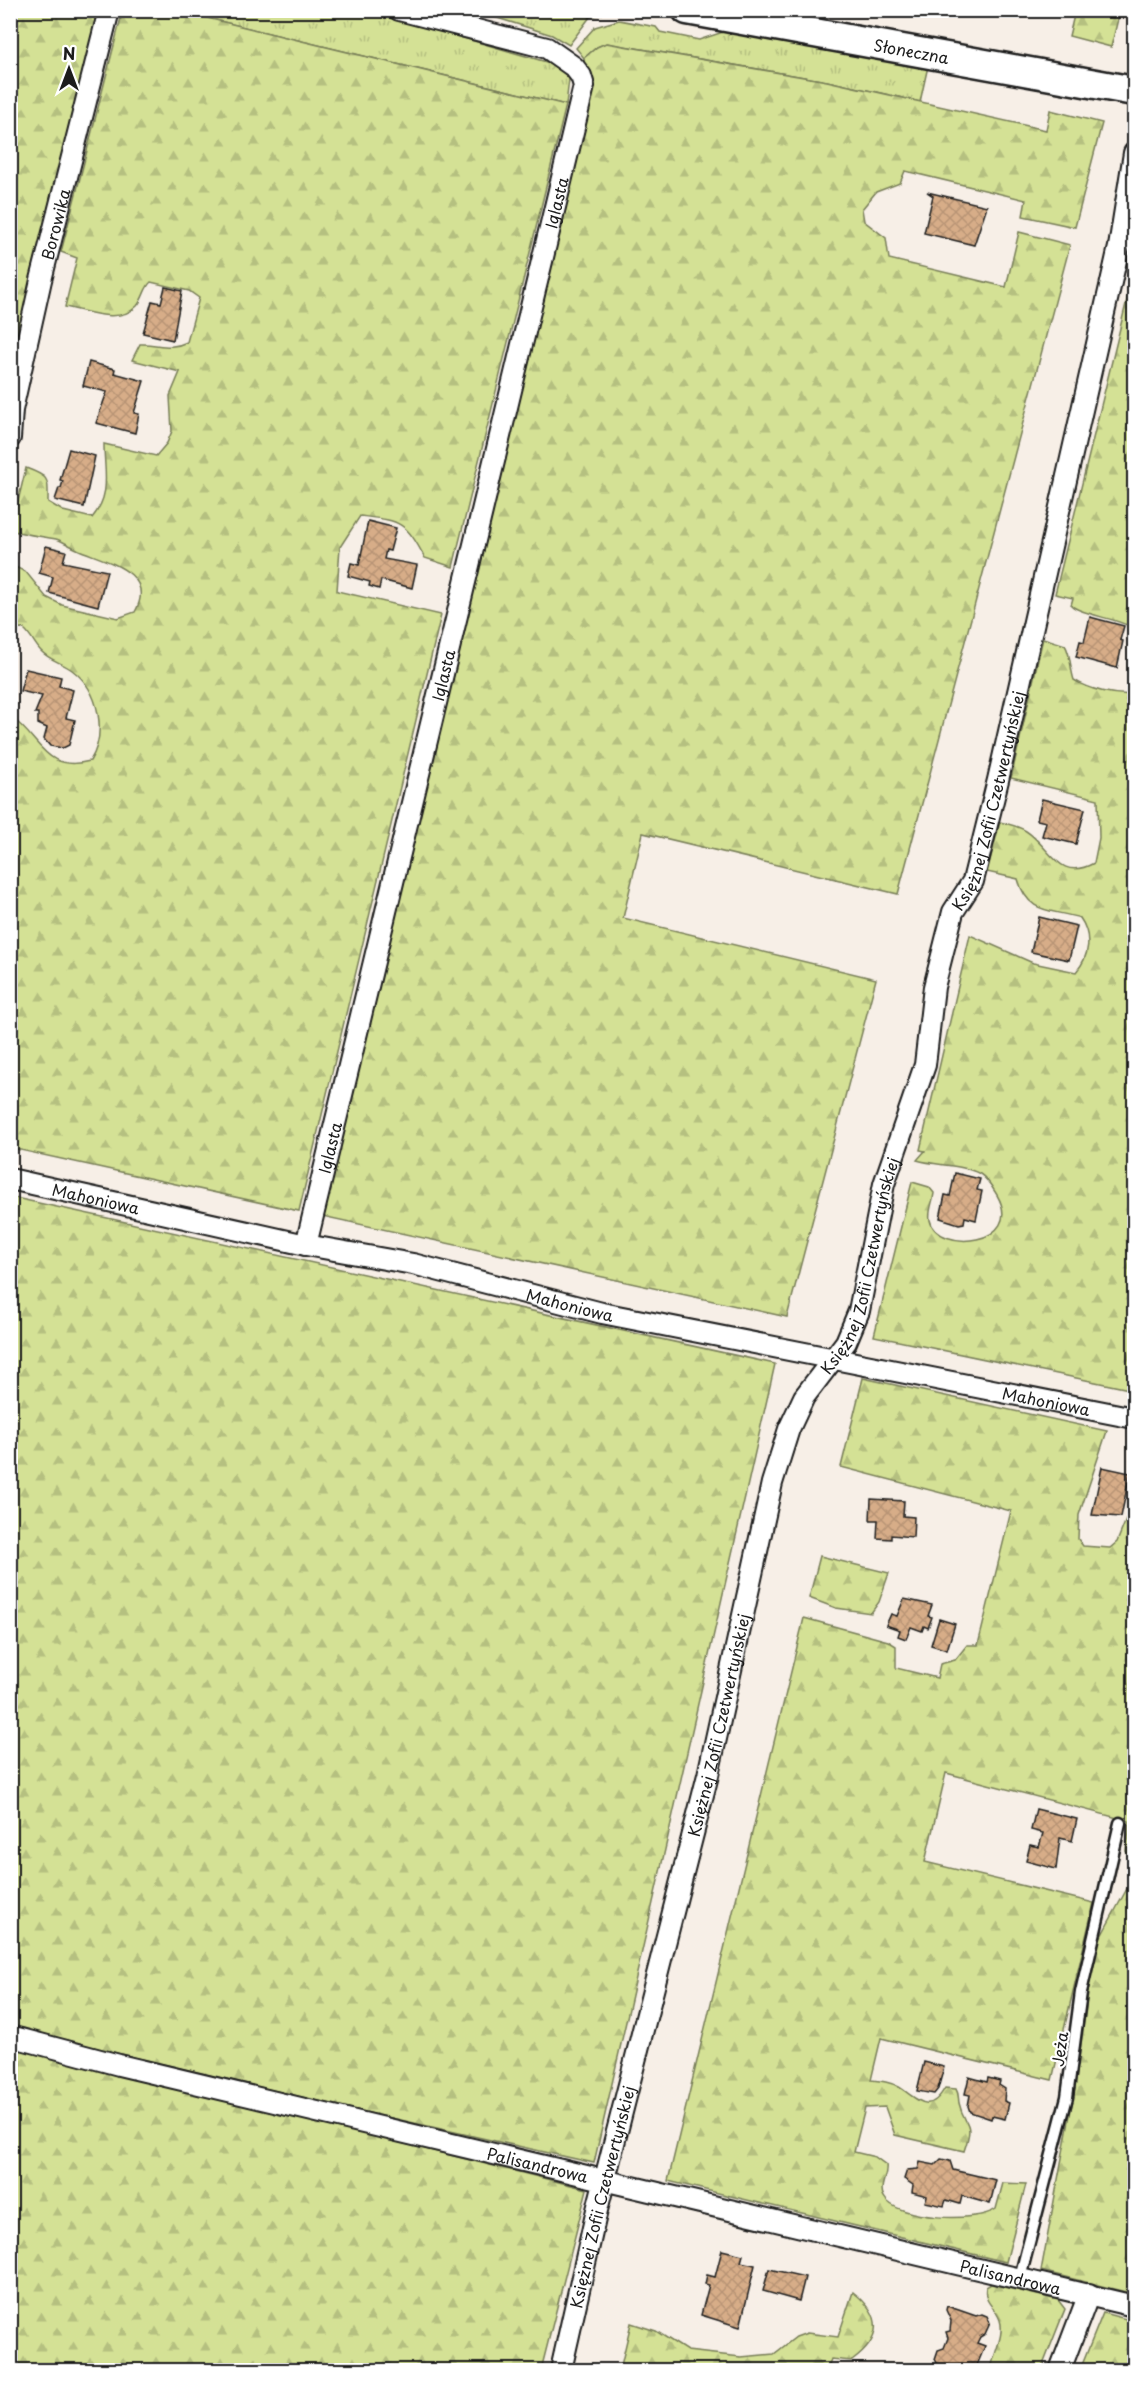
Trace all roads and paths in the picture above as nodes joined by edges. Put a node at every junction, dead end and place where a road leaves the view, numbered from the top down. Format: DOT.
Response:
graph roads {
  1 [pos="109,10"];
  2 [pos="687,10"];
  3 [pos="799,10"];
  4 [pos="407,11"];
  5 [pos="1134,91"];
  6 [pos="1134,153"];
  7 [pos="10,438"];
  8 [pos="10,1179"];
  9 [pos="306,1245"];
  10 [pos="832,1359"];
  11 [pos="1134,1418"];
  12 [pos="1120,1823"];
  13 [pos="10,2036"];
  14 [pos="606,2179"];
  15 [pos="1020,2277"];
  16 [pos="1089,2294"];
  17 [pos="1134,2306"];
  18 [pos="561,2370"];
  19 [pos="1060,2370"];
  1 -- 7 [label="street, Borowika"];
  2 -- 5 [label="main road, Słoneczna"];
  3 -- 5 [label="main road, Słoneczna"];
  4 -- 9 [label="street, Iglasta"];
  6 -- 10 [label="street, Księżnej Zofii Czetwertyńskiej"];
  8 -- 9 [label="street, Mahoniowa"];
  9 -- 10 [label="street, Mahoniowa"];
  10 -- 11 [label="street, Mahoniowa"];
  10 -- 14 [label="street, Księżnej Zofii Czetwertyńskiej"];
  12 -- 15 [label="lane, Jeża"];
  13 -- 14 [label="street, Palisandrowa"];
  14 -- 15 [label="street, Palisandrowa"];
  14 -- 18 [label="street, Księżnej Zofii Czetwertyńskiej"];
  15 -- 16 [label="street, Palisandrowa"];
  16 -- 17 [label="street, Palisandrowa"];
  16 -- 19 [label="street"];
}
